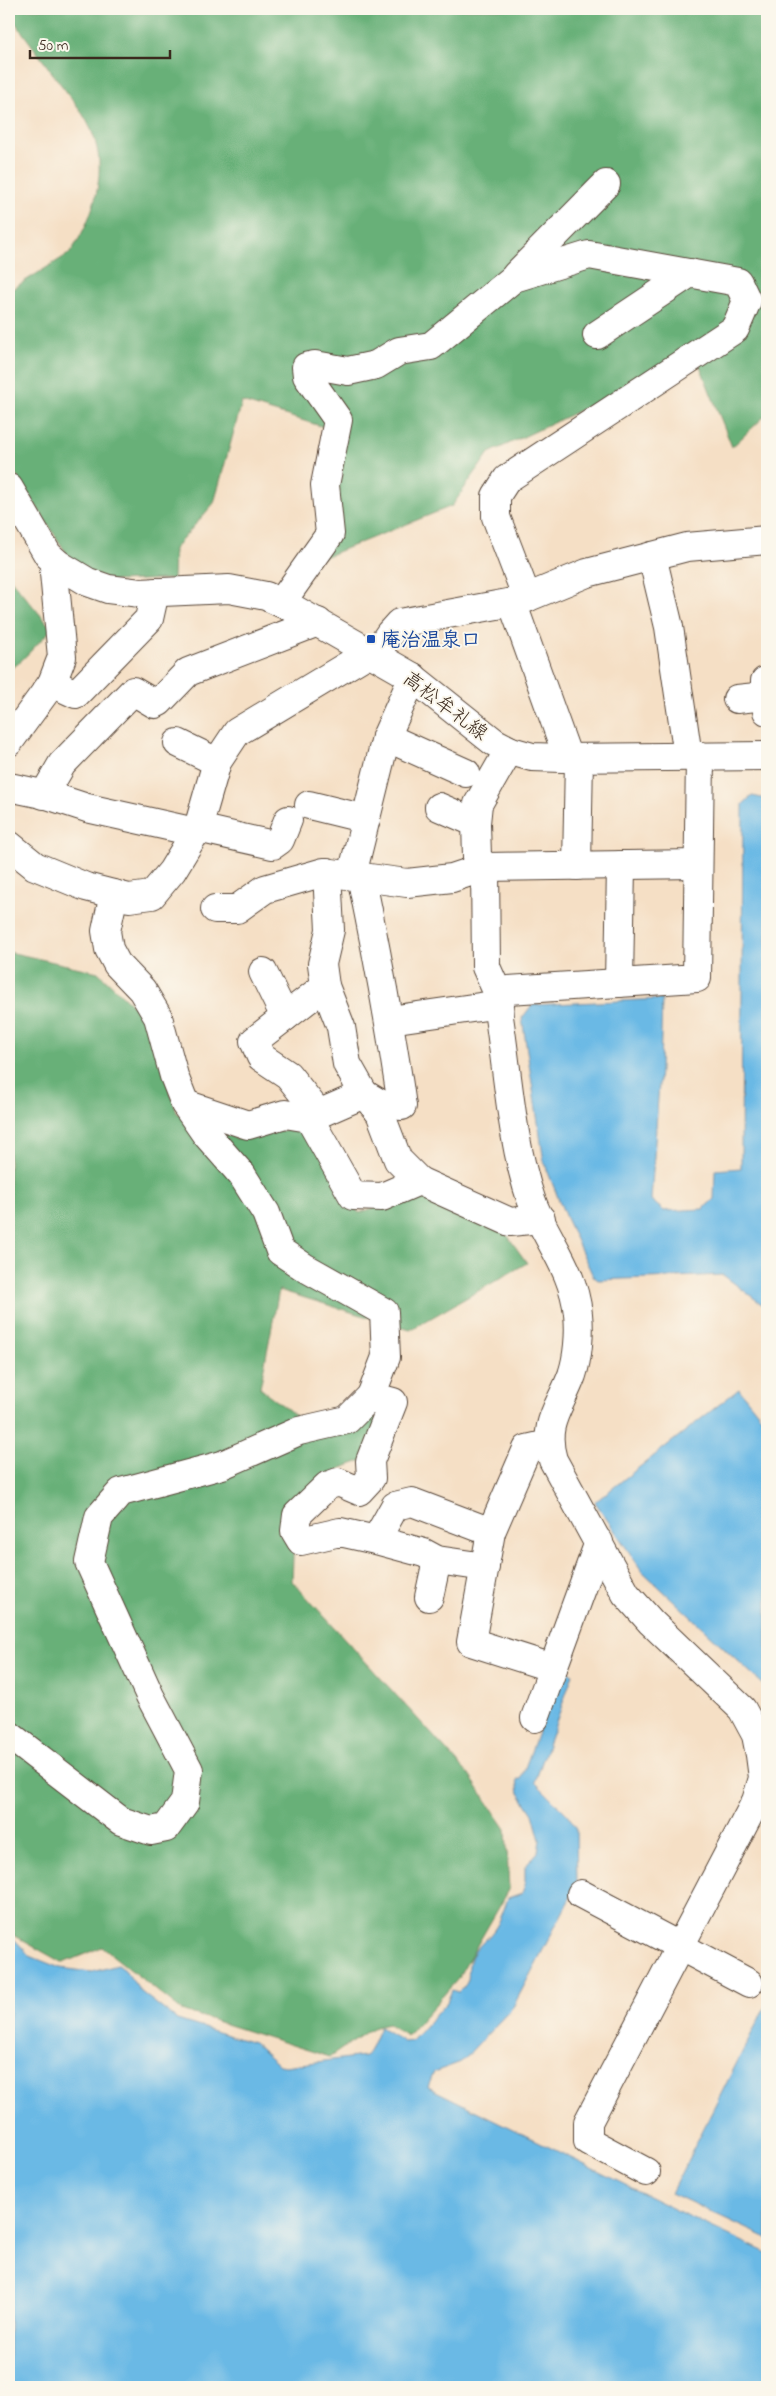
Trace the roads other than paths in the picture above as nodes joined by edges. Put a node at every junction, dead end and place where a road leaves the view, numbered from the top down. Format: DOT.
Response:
graph roads {
  1 [pos="606,184"];
  2 [pos="690,273"];
  3 [pos="514,278"];
  4 [pos="597,335"];
  5 [pos="9,488"];
  6 [pos="767,540"];
  7 [pos="652,556"];
  8 [pos="58,564"];
  9 [pos="156,592"];
  10 [pos="519,600"];
  11 [pos="281,602"];
  12 [pos="318,622"];
  13 [pos="372,654"];
  14 [pos="412,677"];
  15 [pos="52,684"];
  16 [pos="766,696"];
  17 [pos="737,699"];
  18 [pos="386,738"];
  19 [pos="9,742"];
  20 [pos="178,744"];
  21 [pos="510,750"];
  22 [pos="694,756"];
  23 [pos="767,756"];
  24 [pos="574,758"];
  25 [pos="217,762"];
  26 [pos="466,773"];
  27 [pos="9,787"];
  28 [pos="44,795"];
  29 [pos="439,807"];
  30 [pos="366,819"];
  31 [pos="476,824"];
  32 [pos="196,830"];
  33 [pos="9,845"];
  34 [pos="698,864"];
  35 [pos="621,865"];
  36 [pos="485,866"];
  37 [pos="577,866"];
  38 [pos="347,874"];
  39 [pos="114,894"];
  40 [pos="214,909"];
  41 [pos="263,972"];
  42 [pos="619,983"];
  43 [pos="325,986"];
  44 [pos="500,1001"];
  45 [pos="285,1017"];
  46 [pos="390,1020"];
  47 [pos="364,1094"];
  48 [pos="184,1104"];
  49 [pos="314,1116"];
  50 [pos="419,1181"];
  51 [pos="541,1219"];
  52 [pos="371,1396"];
  53 [pos="548,1444"];
  54 [pos="491,1532"];
  55 [pos="376,1540"];
  56 [pos="599,1542"];
  57 [pos="437,1560"];
  58 [pos="485,1567"];
  59 [pos="429,1597"];
  60 [pos="553,1668"];
  61 [pos="535,1718"];
  62 [pos="9,1736"];
  63 [pos="581,1894"];
  64 [pos="680,1947"];
  65 [pos="749,1983"];
  66 [pos="646,2172"];
  1 -- 3 [label="street"];
  2 -- 3 [label="street"];
  2 -- 4 [label="street"];
  2 -- 10 [label="street"];
  3 -- 11 [label="street"];
  5 -- 8 [label="street, 高松牟礼線"];
  6 -- 7 [label="street"];
  7 -- 10 [label="street"];
  7 -- 22 [label="street"];
  8 -- 9 [label="street, 高松牟礼線"];
  8 -- 15 [label="street"];
  9 -- 11 [label="street, 高松牟礼線"];
  9 -- 15 [label="street"];
  10 -- 13 [label="street"];
  10 -- 24 [label="street"];
  11 -- 12 [label="street, 高松牟礼線"];
  12 -- 13 [label="street, 高松牟礼線"];
  12 -- 28 [label="street"];
  13 -- 14 [label="street, 高松牟礼線"];
  13 -- 25 [label="street"];
  14 -- 18 [label="street"];
  14 -- 21 [label="street, 高松牟礼線"];
  15 -- 19 [label="street"];
  16 -- 17 [label="street"];
  18 -- 26 [label="street"];
  18 -- 30 [label="street"];
  20 -- 25 [label="street"];
  21 -- 24 [label="street, 高松牟礼線"];
  21 -- 31 [label="street"];
  22 -- 23 [label="street, 高松牟礼線"];
  22 -- 24 [label="street, 高松牟礼線"];
  22 -- 34 [label="street"];
  24 -- 37 [label="street"];
  25 -- 32 [label="street"];
  27 -- 28 [label="street"];
  28 -- 32 [label="street"];
  29 -- 31 [label="street"];
  30 -- 32 [label="street"];
  30 -- 38 [label="street"];
  31 -- 36 [label="street"];
  32 -- 39 [label="street"];
  33 -- 39 [label="street"];
  34 -- 35 [label="street"];
  34 -- 42 [label="street"];
  35 -- 37 [label="street"];
  35 -- 42 [label="street"];
  36 -- 37 [label="street"];
  36 -- 38 [label="street"];
  36 -- 44 [label="street"];
  38 -- 40 [label="street"];
  38 -- 43 [label="street"];
  38 -- 46 [label="street"];
  39 -- 48 [label="street"];
  41 -- 45 [label="street"];
  42 -- 44 [label="street"];
  43 -- 45 [label="street"];
  43 -- 47 [label="street"];
  44 -- 46 [label="street"];
  44 -- 51 [label="street"];
  45 -- 49 [label="street"];
  46 -- 47 [label="street"];
  47 -- 49 [label="street"];
  47 -- 50 [label="street"];
  48 -- 49 [label="street"];
  48 -- 52 [label="street"];
  49 -- 50 [label="street"];
  50 -- 51 [label="street"];
  51 -- 53 [label="street"];
  52 -- 55 [label="street"];
  52 -- 62 [label="street"];
  53 -- 54 [label="street"];
  53 -- 56 [label="street"];
  54 -- 55 [label="street"];
  54 -- 58 [label="street"];
  55 -- 57 [label="street"];
  56 -- 60 [label="street"];
  56 -- 64 [label="street"];
  57 -- 58 [label="street"];
  57 -- 59 [label="street"];
  58 -- 60 [label="street"];
  60 -- 61 [label="street"];
  63 -- 64 [label="street"];
  64 -- 65 [label="street"];
  64 -- 66 [label="street"];
}
